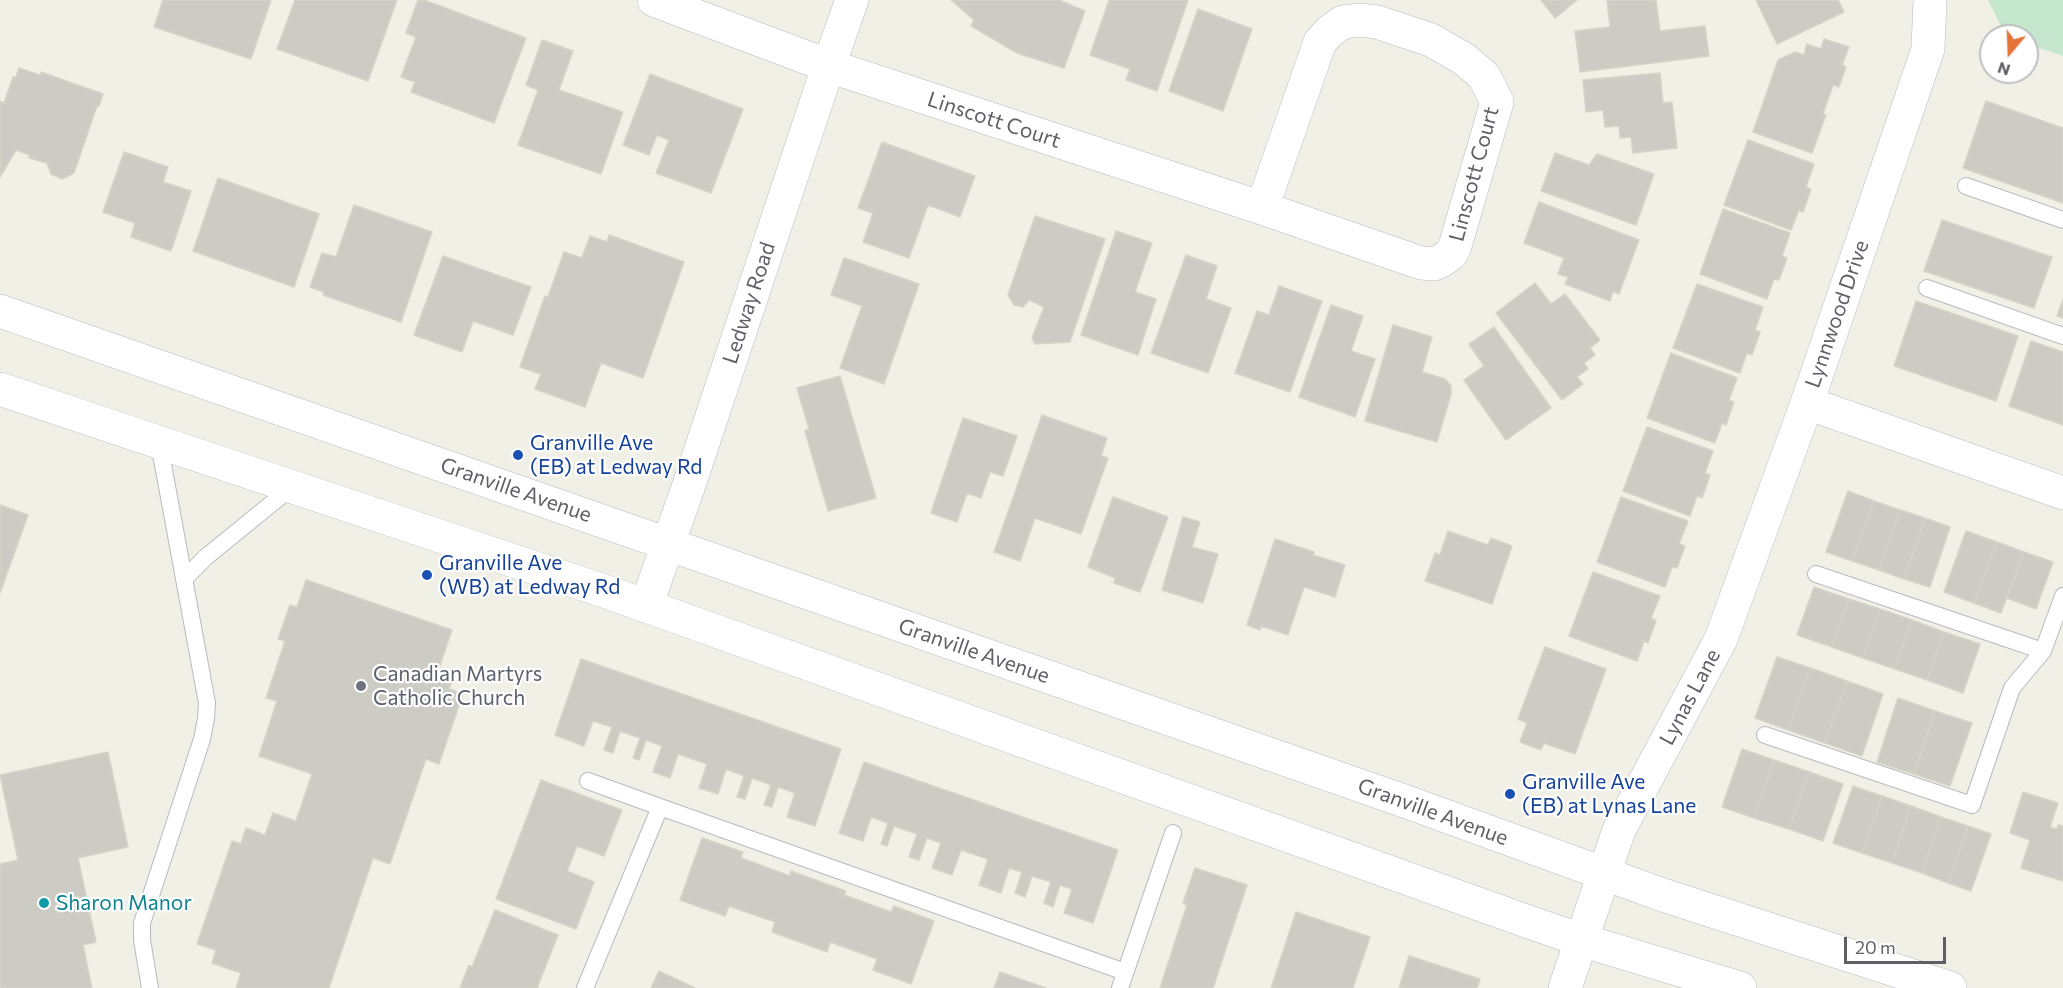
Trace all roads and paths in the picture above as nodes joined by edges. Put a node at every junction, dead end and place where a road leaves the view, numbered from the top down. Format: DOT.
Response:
graph roads {
  1 [pos="654,0"];
  2 [pos="852,0"];
  3 [pos="1930,0"];
  4 [pos="829,66"];
  5 [pos="1966,186"];
  6 [pos="1262,207"];
  7 [pos="2063,220"];
  8 [pos="1927,288"];
  9 [pos="0,310"];
  10 [pos="2063,336"];
  11 [pos="0,389"];
  12 [pos="1807,403"];
  13 [pos="159,443"];
  14 [pos="292,487"];
  15 [pos="2063,493"];
  16 [pos="668,544"];
  17 [pos="1816,574"];
  18 [pos="184,579"];
  19 [pos="2063,596"];
  20 [pos="646,606"];
  21 [pos="2043,651"];
  22 [pos="1765,735"];
  23 [pos="588,781"];
  24 [pos="660,807"];
  25 [pos="1173,833"];
  26 [pos="1604,874"];
  27 [pos="1581,939"];
  28 [pos="1125,972"];
  29 [pos="150,988"];
  30 [pos="585,988"];
  31 [pos="1119,988"];
  32 [pos="1565,988"];
  33 [pos="1740,988"];
  34 [pos="1950,988"];
  1 -- 4 [label="main road, Linscott Court"];
  2 -- 4 [label="main road, Ledway Road"];
  3 -- 12 [label="main road, Lynnwood Drive"];
  4 -- 6 [label="main road, Linscott Court"];
  4 -- 16 [label="main road, Ledway Road"];
  5 -- 7 [label="lane"];
  6 -- 6 [label="main road, Linscott Court"];
  8 -- 10 [label="lane"];
  9 -- 16 [label="main road, Granville Avenue"];
  11 -- 13 [label="main road"];
  12 -- 15 [label="main road, Lynnwood Drive"];
  12 -- 26 [label="main road, Lynas Lane"];
  13 -- 14 [label="main road"];
  13 -- 18 [label="lane"];
  14 -- 18 [label="lane"];
  14 -- 20 [label="main road"];
  16 -- 20 [label="main road, Ledway Road"];
  16 -- 26 [label="main road, Granville Avenue"];
  17 -- 21 [label="lane"];
  18 -- 29 [label="lane"];
  19 -- 21 [label="lane"];
  20 -- 27 [label="main road"];
  21 -- 22 [label="lane"];
  23 -- 24 [label="lane"];
  24 -- 28 [label="lane"];
  24 -- 30 [label="lane"];
  25 -- 28 [label="lane"];
  26 -- 27 [label="main road, Lynas Lane"];
  26 -- 34 [label="main road, Granville Avenue"];
  27 -- 32 [label="main road, Lynas Lane"];
  27 -- 33 [label="main road"];
  28 -- 31 [label="lane"];
}
